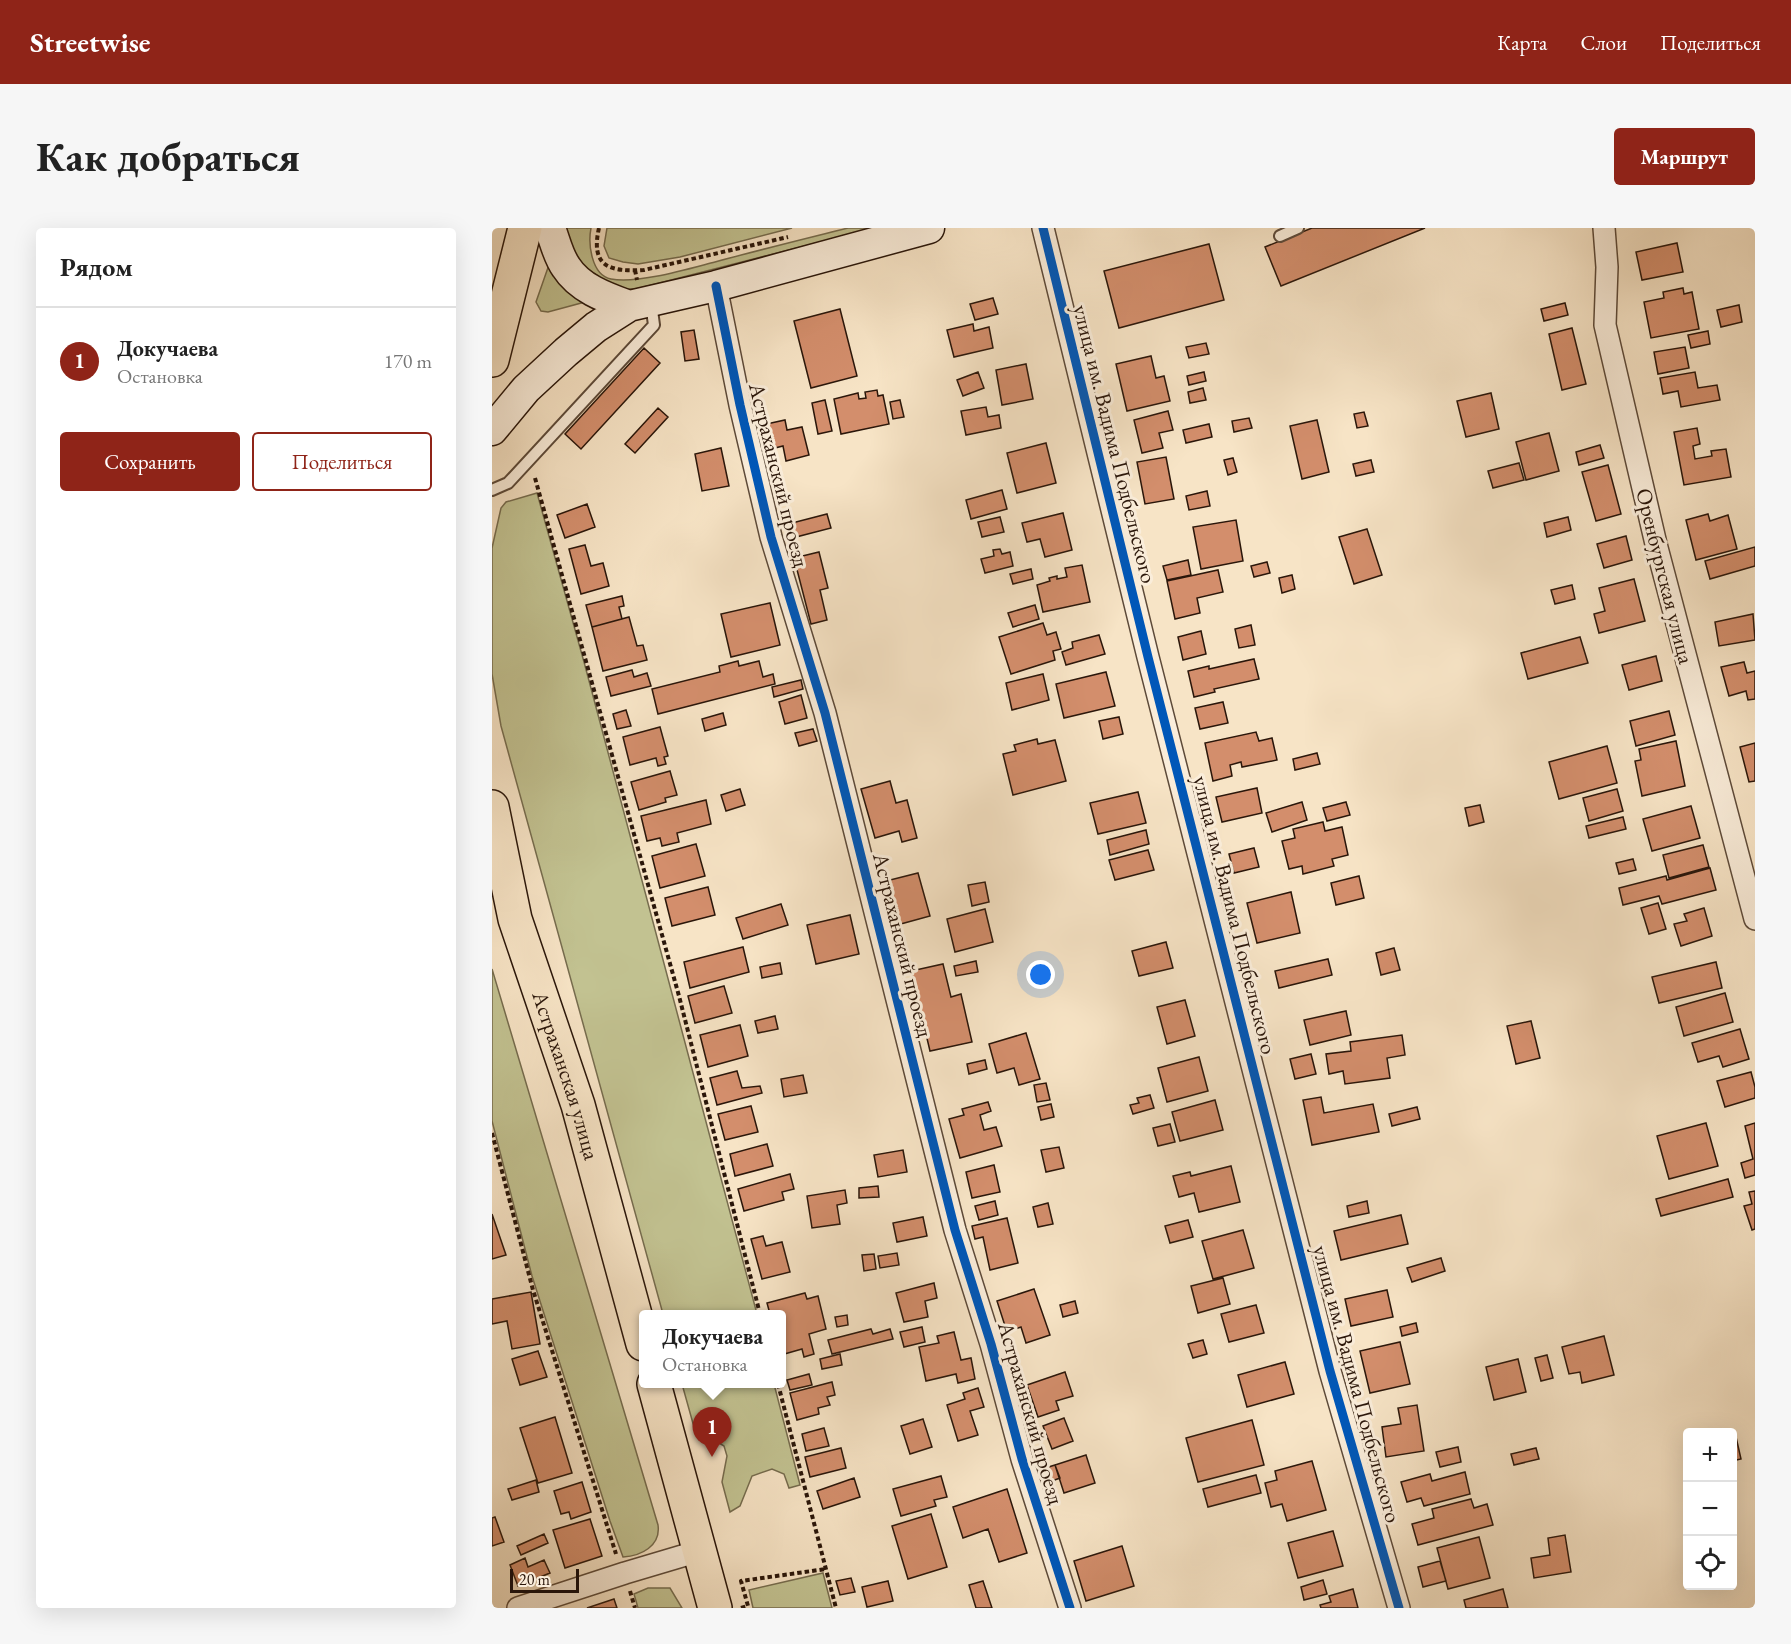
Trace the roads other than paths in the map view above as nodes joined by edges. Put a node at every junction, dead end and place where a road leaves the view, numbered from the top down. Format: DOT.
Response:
graph roads {
  1 [pos="525,228"];
  2 [pos="550,228"];
  3 [pos="929,228"];
  4 [pos="1043,228"];
  5 [pos="1298,228"];
  6 [pos="1604,228"];
  7 [pos="1280,236"];
  8 [pos="716,286"];
  9 [pos="641,303"];
  10 [pos="492,360"];
  11 [pos="492,430"];
  12 [pos="492,490"];
  13 [pos="492,807"];
  14 [pos="1755,919"];
  15 [pos="639,1329"];
  16 [pos="655,1388"];
  17 [pos="699,1551"];
  18 [pos="518,1608"];
  19 [pos="715,1608"];
  20 [pos="1070,1608"];
  21 [pos="1399,1608"];
  1 -- 10 [label="main road"];
  2 -- 9 [label="street"];
  3 -- 8 [label="street"];
  4 -- 21 [label="street, улица им. Вадима Подбельского"];
  5 -- 7 [label="lane"];
  6 -- 14 [label="street, Оренбургская улица"];
  8 -- 9 [label="street"];
  8 -- 20 [label="street, Астраханский проезд"];
  9 -- 11 [label="street"];
  9 -- 12 [label="lane"];
  13 -- 15 [label="main road, Астраханская улица"];
  16 -- 17 [label="main road"];
  17 -- 18 [label="street"];
  17 -- 19 [label="main road"];
}
